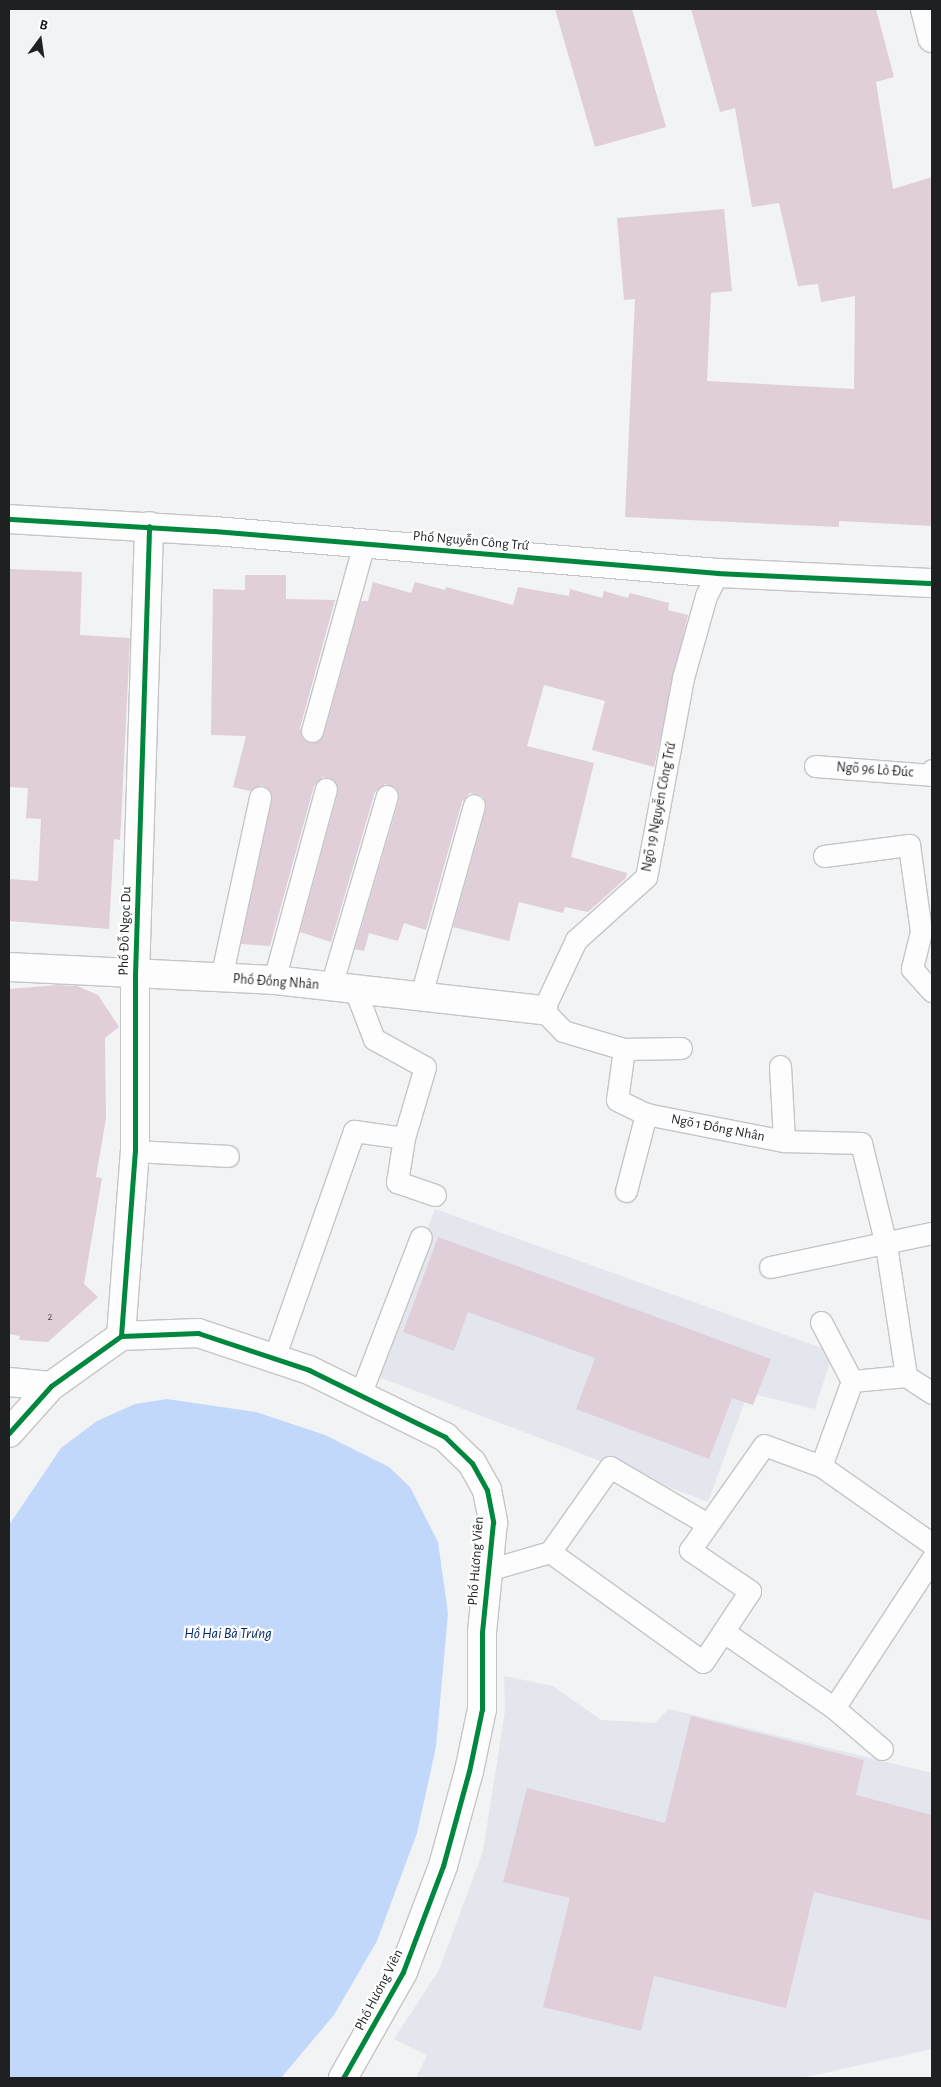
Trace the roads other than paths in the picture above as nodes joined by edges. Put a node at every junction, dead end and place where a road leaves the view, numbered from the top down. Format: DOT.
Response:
graph roads {
  1 [pos="9,519"];
  2 [pos="149,526"];
  3 [pos="364,543"];
  4 [pos="718,573"];
  5 [pos="932,583"];
  6 [pos="312,732"];
  7 [pos="815,766"];
  8 [pos="932,770"];
  9 [pos="326,789"];
  10 [pos="387,796"];
  11 [pos="260,797"];
  12 [pos="474,805"];
  13 [pos="824,856"];
  14 [pos="9,967"];
  15 [pos="135,975"];
  16 [pos="221,978"];
  17 [pos="274,980"];
  18 [pos="343,986"];
  19 [pos="932,991"];
  20 [pos="421,995"];
  21 [pos="543,1010"];
  22 [pos="681,1048"];
  23 [pos="624,1049"];
  24 [pos="780,1066"];
  25 [pos="646,1114"];
  26 [pos="404,1138"];
  27 [pos="784,1141"];
  28 [pos="135,1151"];
  29 [pos="228,1156"];
  30 [pos="626,1191"];
  31 [pos="435,1195"];
  32 [pos="932,1232"];
  33 [pos="421,1237"];
  34 [pos="886,1245"];
  35 [pos="770,1267"];
  36 [pos="821,1322"];
  37 [pos="121,1336"];
  38 [pos="274,1358"];
  39 [pos="906,1376"];
  40 [pos="852,1381"];
  41 [pos="9,1382"];
  42 [pos="51,1386"];
  43 [pos="932,1393"];
  44 [pos="360,1395"];
  45 [pos="9,1433"];
  46 [pos="821,1466"];
  47 [pos="706,1523"];
  48 [pos="932,1544"];
  49 [pos="550,1552"];
  50 [pos="932,1559"];
  51 [pos="488,1570"];
  52 [pos="724,1632"];
  53 [pos="834,1708"];
  54 [pos="882,1749"];
  55 [pos="343,2078"];
  1 -- 2 [label="street, Phố Nguyễn Công Trứ"];
  2 -- 3 [label="street, Phố Nguyễn Công Trứ"];
  2 -- 15 [label="street, Phố Đỗ Ngọc Du"];
  3 -- 4 [label="street, Phố Nguyễn Công Trứ"];
  3 -- 6 [label="lane"];
  4 -- 5 [label="street, Phố Nguyễn Công Trứ"];
  4 -- 21 [label="lane, Ngõ 19 Nguyễn Công Trứ"];
  7 -- 8 [label="lane, Ngõ 96 Lò Đúc"];
  9 -- 17 [label="lane"];
  10 -- 18 [label="lane"];
  11 -- 16 [label="lane"];
  12 -- 20 [label="lane"];
  13 -- 19 [label="lane"];
  14 -- 15 [label="street, Phố Đồng Nhân"];
  15 -- 16 [label="street, Phố Đồng Nhân"];
  15 -- 28 [label="street, Phố Đỗ Ngọc Du"];
  16 -- 17 [label="street, Phố Đồng Nhân"];
  17 -- 18 [label="street, Phố Đồng Nhân"];
  18 -- 20 [label="street, Phố Đồng Nhân"];
  18 -- 26 [label="lane"];
  20 -- 21 [label="street, Phố Đồng Nhân"];
  21 -- 23 [label="lane"];
  22 -- 23 [label="lane"];
  23 -- 25 [label="lane, Ngõ 1 Đồng Nhân"];
  24 -- 27 [label="lane"];
  25 -- 27 [label="lane, Ngõ 1 Đồng Nhân"];
  25 -- 30 [label="lane"];
  26 -- 31 [label="lane"];
  26 -- 38 [label="lane"];
  27 -- 34 [label="lane, Ngõ 1 Đồng Nhân"];
  28 -- 29 [label="lane"];
  28 -- 37 [label="street, Phố Đỗ Ngọc Du"];
  32 -- 34 [label="lane"];
  33 -- 44 [label="lane"];
  34 -- 35 [label="lane"];
  34 -- 39 [label="lane"];
  36 -- 40 [label="lane"];
  37 -- 38 [label="street, Phố Hương Viên"];
  37 -- 42 [label="street"];
  38 -- 44 [label="street, Phố Hương Viên"];
  39 -- 40 [label="lane"];
  39 -- 43 [label="lane"];
  40 -- 46 [label="lane"];
  41 -- 42 [label="street"];
  42 -- 45 [label="street"];
  44 -- 51 [label="street, Phố Hương Viên"];
  46 -- 47 [label="lane"];
  46 -- 48 [label="lane"];
  47 -- 49 [label="lane"];
  47 -- 52 [label="lane"];
  49 -- 51 [label="lane"];
  49 -- 52 [label="lane"];
  50 -- 53 [label="lane"];
  51 -- 55 [label="street, Phố Hương Viên"];
  52 -- 53 [label="lane"];
  53 -- 54 [label="lane"];
}
